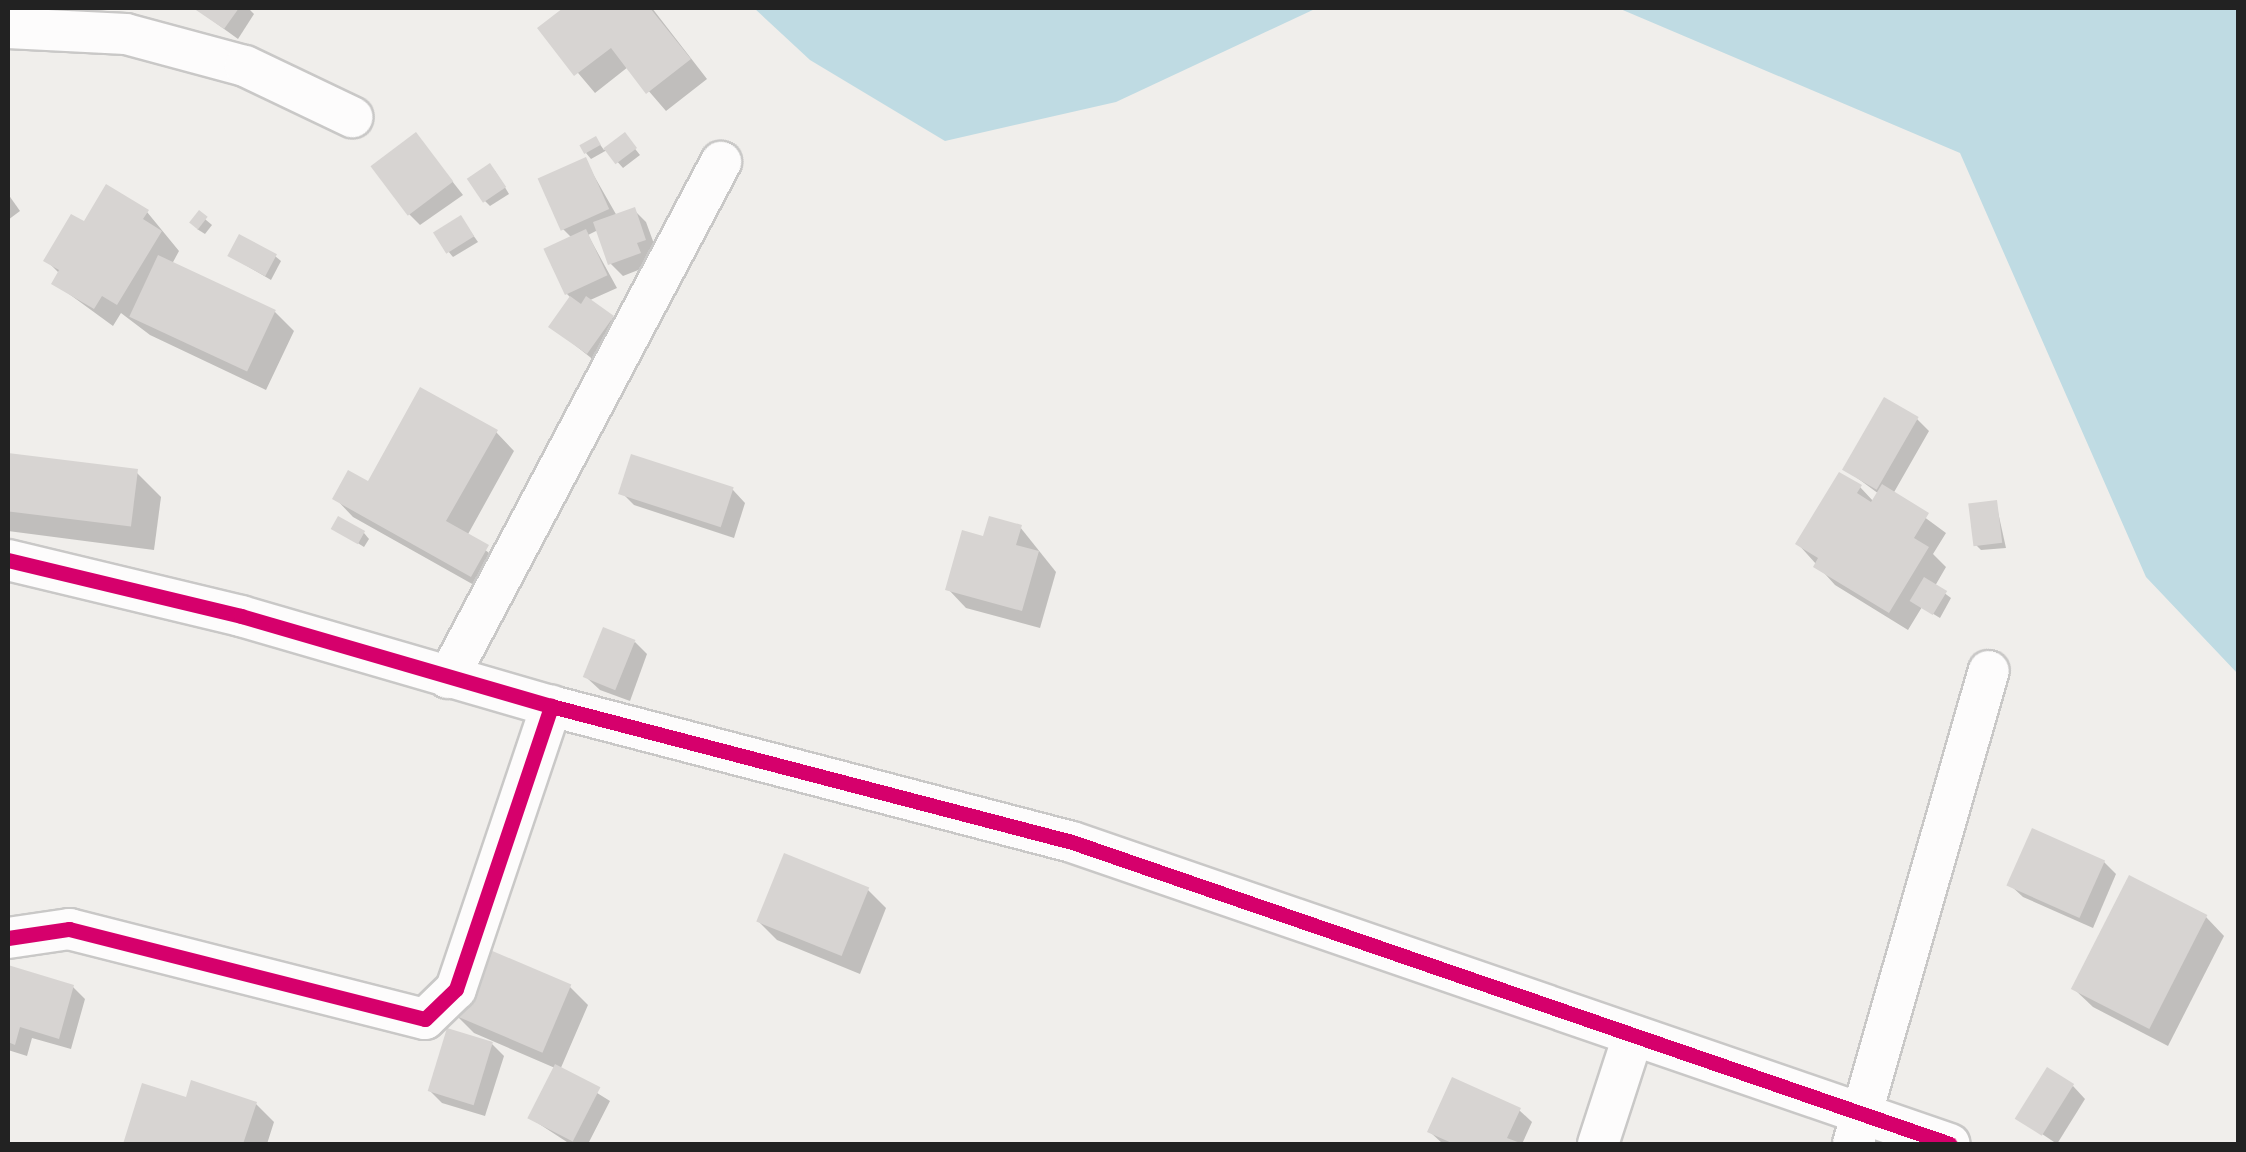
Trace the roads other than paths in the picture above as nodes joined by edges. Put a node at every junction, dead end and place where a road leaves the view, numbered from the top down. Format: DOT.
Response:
graph roads {
  1 [pos="8,28"];
  2 [pos="352,116"];
  3 [pos="721,162"];
  4 [pos="8,560"];
  5 [pos="1989,670"];
  6 [pos="448,678"];
  7 [pos="550,706"];
  8 [pos="8,938"];
  9 [pos="1633,1036"];
  10 [pos="1856,1129"];
  11 [pos="1598,1144"];
  12 [pos="1950,1144"];
  1 -- 2 [label="street"];
  3 -- 6 [label="street"];
  4 -- 6 [label="street"];
  5 -- 10 [label="street"];
  6 -- 7 [label="street"];
  7 -- 8 [label="street"];
  7 -- 9 [label="street"];
  9 -- 10 [label="street"];
  9 -- 11 [label="street"];
  10 -- 12 [label="street"];
}
